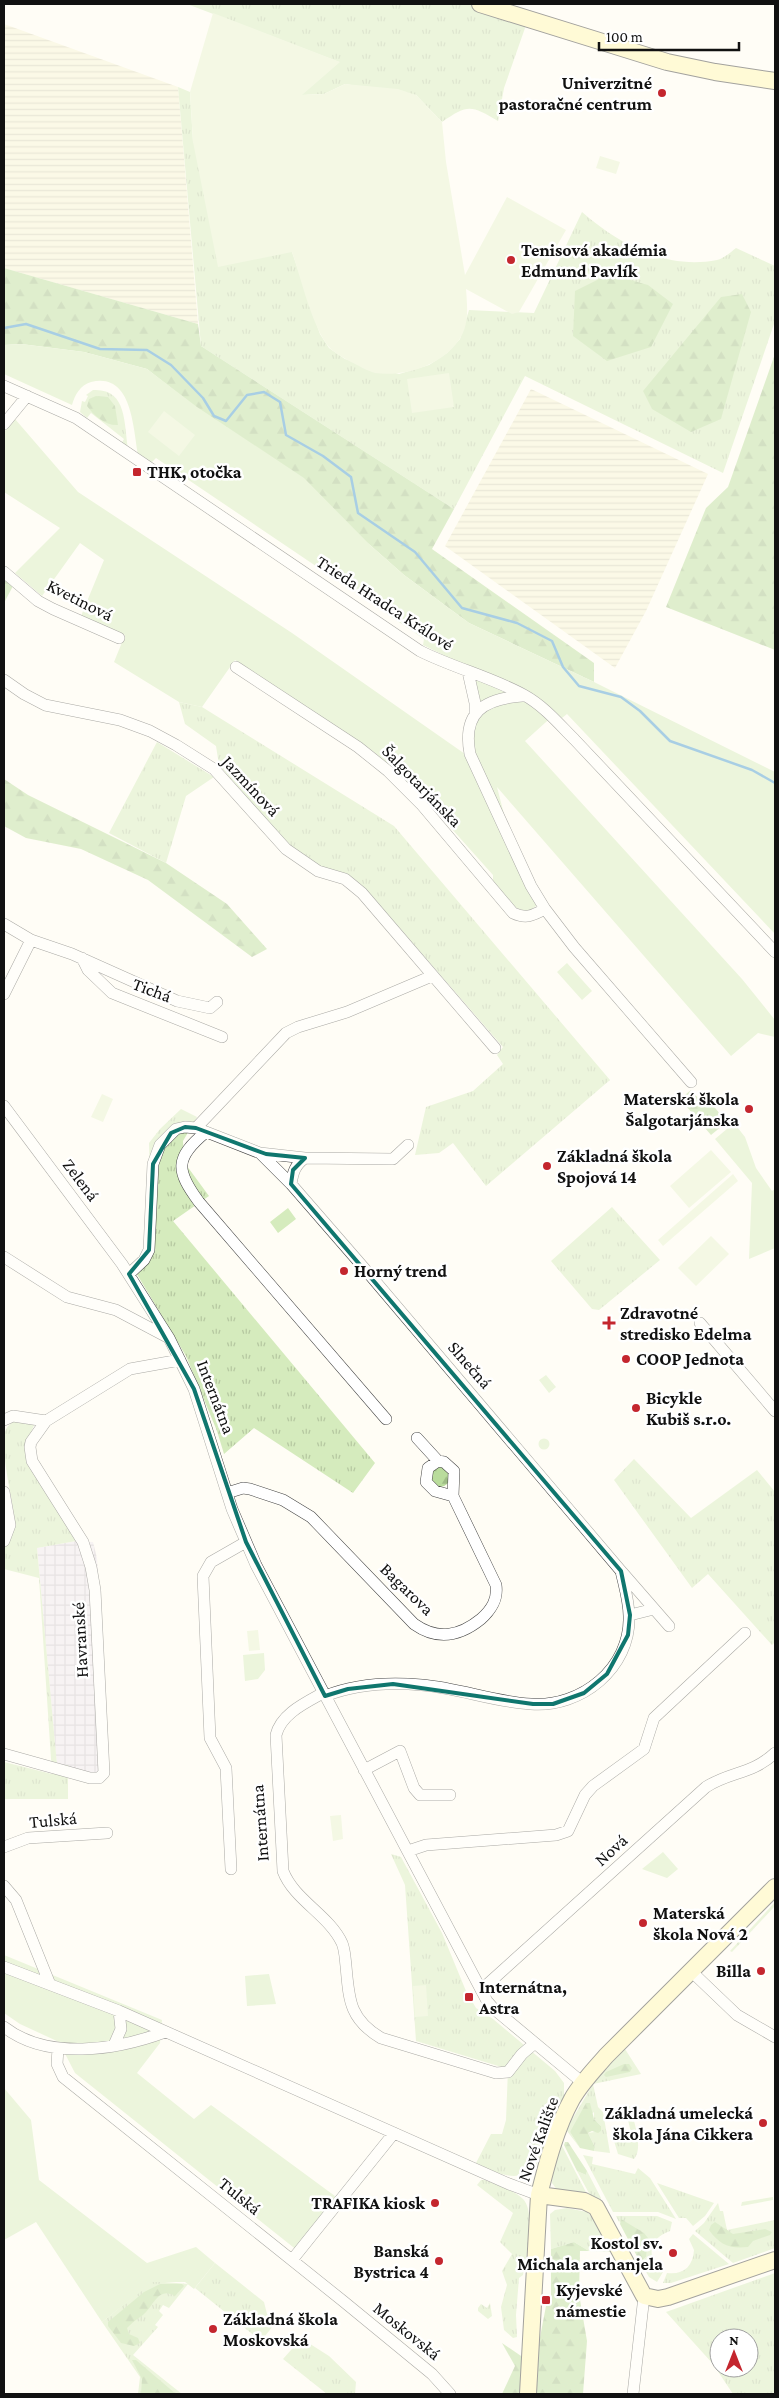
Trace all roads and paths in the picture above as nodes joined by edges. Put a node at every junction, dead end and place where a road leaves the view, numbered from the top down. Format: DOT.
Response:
graph roads {
  1 [pos="480,4"];
  2 [pos="775,81"];
  3 [pos="4,386"];
  4 [pos="27,396"];
  5 [pos="4,424"];
  6 [pos="4,572"];
  7 [pos="119,638"];
  8 [pos="236,667"];
  9 [pos="468,672"];
  10 [pos="4,680"];
  11 [pos="525,695"];
  12 [pos="475,714"];
  13 [pos="544,909"];
  14 [pos="4,924"];
  15 [pos="31,940"];
  16 [pos="775,952"];
  17 [pos="82,958"];
  18 [pos="432,976"];
  19 [pos="4,994"];
  20 [pos="217,1002"];
  21 [pos="222,1037"];
  22 [pos="494,1048"];
  23 [pos="691,1082"];
  24 [pos="4,1106"];
  25 [pos="201,1130"];
  26 [pos="408,1145"];
  27 [pos="260,1153"];
  28 [pos="305,1158"];
  29 [pos="290,1184"];
  30 [pos="4,1257"];
  31 [pos="129,1274"];
  32 [pos="700,1323"];
  33 [pos="169,1338"];
  34 [pos="180,1360"];
  35 [pos="775,1411"];
  36 [pos="386,1419"];
  37 [pos="4,1420"];
  38 [pos="46,1421"];
  39 [pos="418,1438"];
  40 [pos="438,1461"];
  41 [pos="4,1492"];
  42 [pos="227,1492"];
  43 [pos="453,1496"];
  44 [pos="4,1541"];
  45 [pos="246,1542"];
  46 [pos="620,1571"];
  47 [pos="654,1609"];
  48 [pos="630,1615"];
  49 [pos="669,1626"];
  50 [pos="745,1633"];
  51 [pos="324,1695"];
  52 [pos="775,1753"];
  53 [pos="4,1754"];
  54 [pos="364,1770"];
  55 [pos="450,1795"];
  56 [pos="106,1834"];
  57 [pos="4,1847"];
  58 [pos="408,1851"];
  59 [pos="231,1869"];
  60 [pos="4,1886"];
  61 [pos="775,1887"];
  62 [pos="4,1967"];
  63 [pos="692,1972"];
  64 [pos="49,1982"];
  65 [pos="481,1990"];
  66 [pos="119,2012"];
  67 [pos="4,2028"];
  68 [pos="165,2032"];
  69 [pos="775,2037"];
  70 [pos="535,2043"];
  71 [pos="114,2045"];
  72 [pos="58,2048"];
  73 [pos="583,2083"];
  74 [pos="394,2133"];
  75 [pos="539,2195"];
  76 [pos="292,2260"];
  77 [pos="775,2260"];
  78 [pos="644,2296"];
  79 [pos="450,2394"];
  80 [pos="528,2394"];
  81 [pos="634,2394"];
  1 -- 2 [label="street"];
  3 -- 4 [label="street, Trieda Hradca Králové"];
  4 -- 5 [label="street"];
  4 -- 9 [label="street, Trieda Hradca Králové"];
  6 -- 7 [label="street, Kvetinová"];
  8 -- 13 [label="street, Šalgotarjánska"];
  9 -- 11 [label="street, Trieda Hradca Králové"];
  9 -- 12 [label="street"];
  10 -- 18 [label="street, Jazmínová"];
  11 -- 12 [label="street"];
  11 -- 16 [label="street, Trieda Hradca Králové"];
  12 -- 13 [label="street"];
  13 -- 23 [label="street"];
  14 -- 15 [label="street, Tichá"];
  15 -- 17 [label="street, Tichá"];
  15 -- 19 [label="street"];
  17 -- 20 [label="street, Tichá"];
  17 -- 21 [label="street, Tichá"];
  18 -- 22 [label="street, Jazmínová"];
  18 -- 25 [label="street"];
  24 -- 31 [label="street, Zelená"];
  25 -- 27 [label="street, Slnečná"];
  25 -- 31 [label="street"];
  25 -- 36 [label="street"];
  26 -- 28 [label="street, Slnečná"];
  27 -- 28 [label="street, Slnečná"];
  27 -- 29 [label="street, Slnečná"];
  28 -- 29 [label="street"];
  29 -- 46 [label="street, Slnečná"];
  30 -- 33 [label="street"];
  31 -- 33 [label="street, Internátna"];
  32 -- 35 [label="street"];
  33 -- 34 [label="street, Internátna"];
  34 -- 38 [label="street, Havranské"];
  34 -- 42 [label="street, Internátna"];
  37 -- 38 [label="street"];
  38 -- 53 [label="street, Havranské"];
  39 -- 40 [label="street, Bagarova"];
  40 -- 43 [label="street, Bagarova"];
  40 -- 43 [label="street"];
  41 -- 44 [label="street"];
  42 -- 43 [label="street, Bagarova"];
  42 -- 45 [label="street, Internátna"];
  45 -- 51 [label="street, Internátna"];
  45 -- 59 [label="street, Internátna"];
  46 -- 47 [label="street, Slnečná"];
  46 -- 48 [label="street, Slnečná"];
  47 -- 48 [label="street"];
  47 -- 49 [label="street, Slnečná"];
  48 -- 51 [label="street, Slnečná"];
  50 -- 58 [label="street"];
  51 -- 54 [label="street, Internátna"];
  51 -- 70 [label="street, Internátna"];
  52 -- 65 [label="street, Nová"];
  54 -- 55 [label="street"];
  54 -- 58 [label="street, Internátna"];
  56 -- 57 [label="street, Tulská"];
  58 -- 65 [label="street, Internátna"];
  60 -- 64 [label="street"];
  61 -- 63 [label="street, Nové Kalište"];
  62 -- 64 [label="street"];
  63 -- 69 [label="street"];
  63 -- 73 [label="street, Nové Kalište"];
  64 -- 66 [label="street"];
  65 -- 70 [label="street, Internátna"];
  66 -- 68 [label="street"];
  66 -- 71 [label="street"];
  67 -- 72 [label="street"];
  68 -- 71 [label="street"];
  68 -- 74 [label="street"];
  70 -- 73 [label="street, Internátna"];
  71 -- 72 [label="street"];
  72 -- 76 [label="street, Tulská"];
  73 -- 75 [label="street, Nové Kalište"];
  74 -- 75 [label="street"];
  74 -- 76 [label="street"];
  75 -- 78 [label="street"];
  75 -- 80 [label="street, Nové Kalište"];
  76 -- 79 [label="street, Moskovská"];
  77 -- 78 [label="street"];
  78 -- 81 [label="street"];
}
